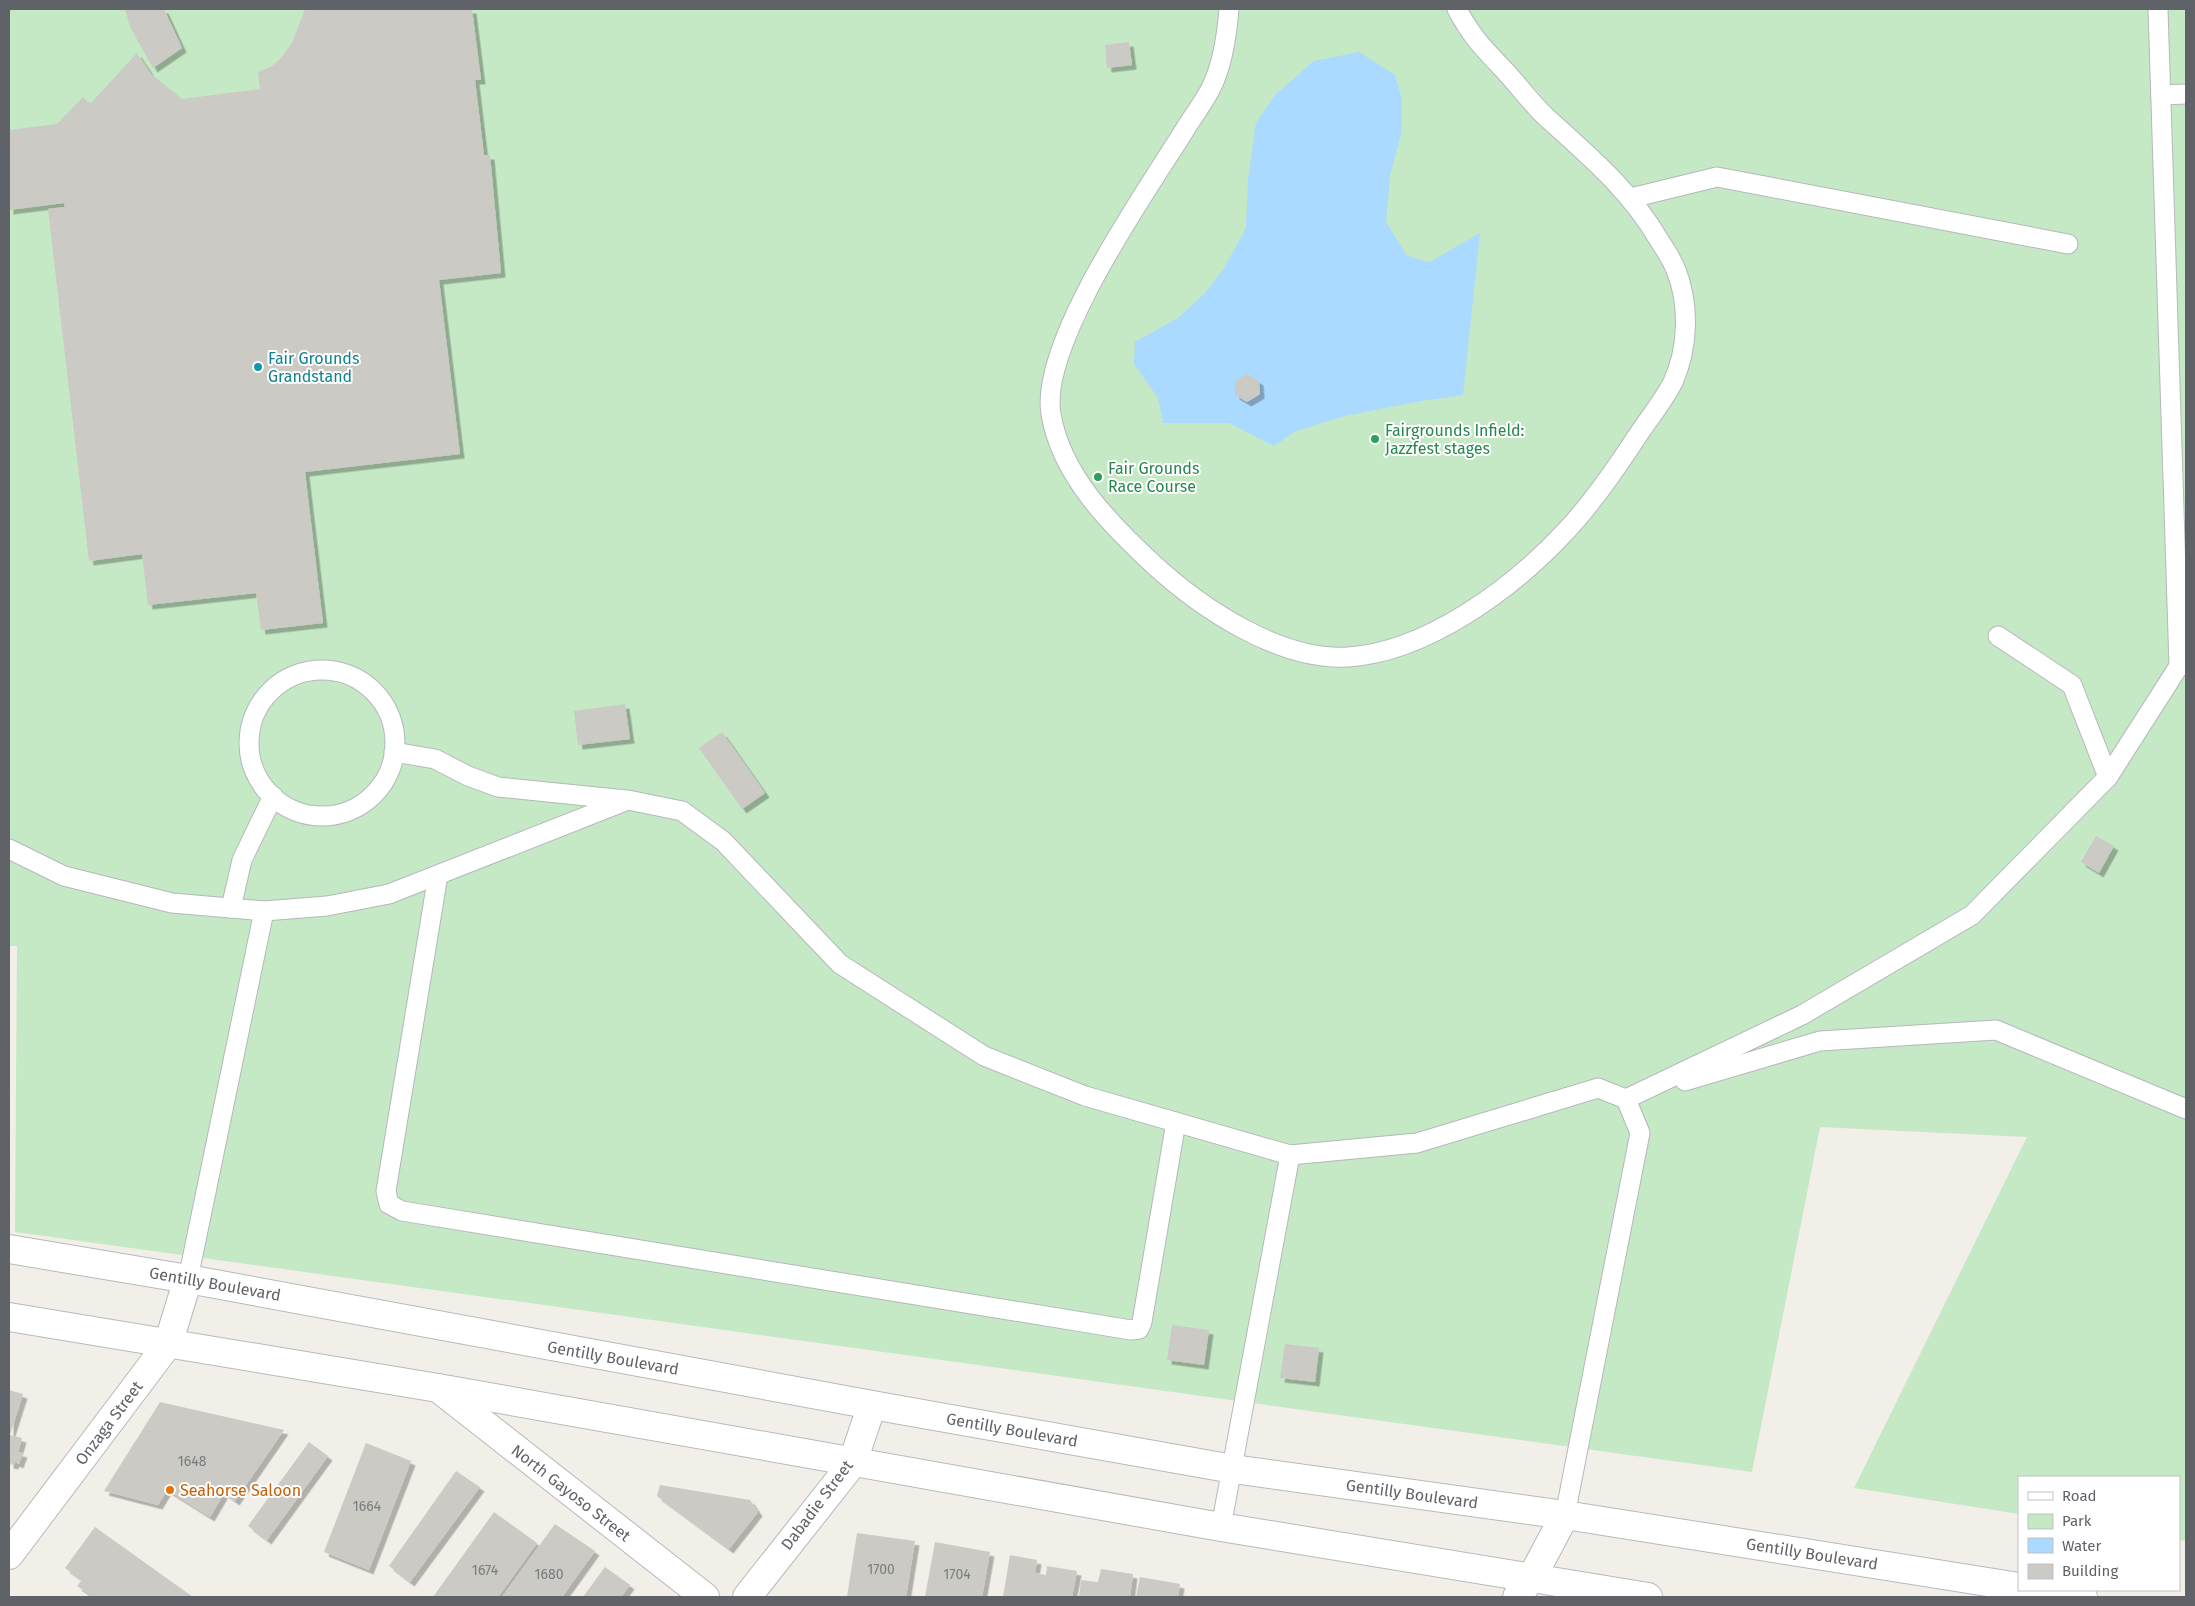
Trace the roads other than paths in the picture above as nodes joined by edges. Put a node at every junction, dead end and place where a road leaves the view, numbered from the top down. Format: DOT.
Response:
graph roads {
  1 [pos="1229,9"];
  2 [pos="1457,9"];
  3 [pos="2158,9"];
  4 [pos="2186,94"];
  5 [pos="2161,95"];
  6 [pos="1631,198"];
  7 [pos="2068,244"];
  8 [pos="2182,604"];
  9 [pos="1998,636"];
  10 [pos="394,752"];
  11 [pos="2108,777"];
  12 [pos="272,796"];
  13 [pos="628,800"];
  14 [pos="9,849"];
  15 [pos="438,875"];
  16 [pos="231,908"];
  17 [pos="264,911"];
  18 [pos="1626,1099"];
  19 [pos="2186,1109"];
  20 [pos="1176,1122"];
  21 [pos="1290,1155"];
  22 [pos="9,1249"];
  23 [pos="188,1279"];
  24 [pos="9,1317"];
  25 [pos="168,1344"];
  26 [pos="438,1388"];
  27 [pos="872,1405"];
  28 [pos="852,1464"];
  29 [pos="1233,1469"];
  30 [pos="1565,1515"];
  31 [pos="1221,1528"];
  32 [pos="9,1555"];
  33 [pos="1525,1587"];
  34 [pos="2018,1587"];
  35 [pos="2043,1591"];
  36 [pos="705,1597"];
  37 [pos="747,1597"];
  38 [pos="1648,1597"];
  39 [pos="2083,1597"];
  1 -- 6 [label="lane"];
  2 -- 6 [label="lane"];
  3 -- 5 [label="lane"];
  4 -- 5 [label="lane"];
  5 -- 8 [label="lane"];
  6 -- 7 [label="lane"];
  8 -- 11 [label="lane"];
  9 -- 11 [label="lane"];
  10 -- 12 [label="lane"];
  10 -- 12 [label="lane"];
  10 -- 13 [label="lane"];
  11 -- 18 [label="lane"];
  12 -- 16 [label="lane"];
  13 -- 15 [label="lane"];
  13 -- 20 [label="lane"];
  14 -- 16 [label="lane"];
  15 -- 17 [label="lane"];
  15 -- 20 [label="lane"];
  16 -- 17 [label="lane"];
  17 -- 23 [label="lane"];
  18 -- 19 [label="lane"];
  18 -- 21 [label="lane"];
  18 -- 30 [label="lane"];
  20 -- 21 [label="lane"];
  21 -- 29 [label="lane"];
  22 -- 23 [label="main road, Gentilly Boulevard"];
  23 -- 25 [label="main road, Onzaga Street"];
  23 -- 27 [label="main road, Gentilly Boulevard"];
  24 -- 25 [label="main road"];
  25 -- 26 [label="main road"];
  25 -- 32 [label="main road, Onzaga Street"];
  26 -- 28 [label="main road"];
  26 -- 36 [label="main road, North Gayoso Street"];
  27 -- 28 [label="main road, Dabadie Street"];
  27 -- 29 [label="main road, Gentilly Boulevard"];
  28 -- 31 [label="main road"];
  28 -- 37 [label="main road, Dabadie Street"];
  29 -- 30 [label="main road, Gentilly Boulevard"];
  29 -- 31 [label="lane"];
  30 -- 33 [label="main road"];
  30 -- 34 [label="main road, Gentilly Boulevard"];
  31 -- 33 [label="main road"];
  33 -- 38 [label="main road"];
  35 -- 39 [label="main road"];
}
